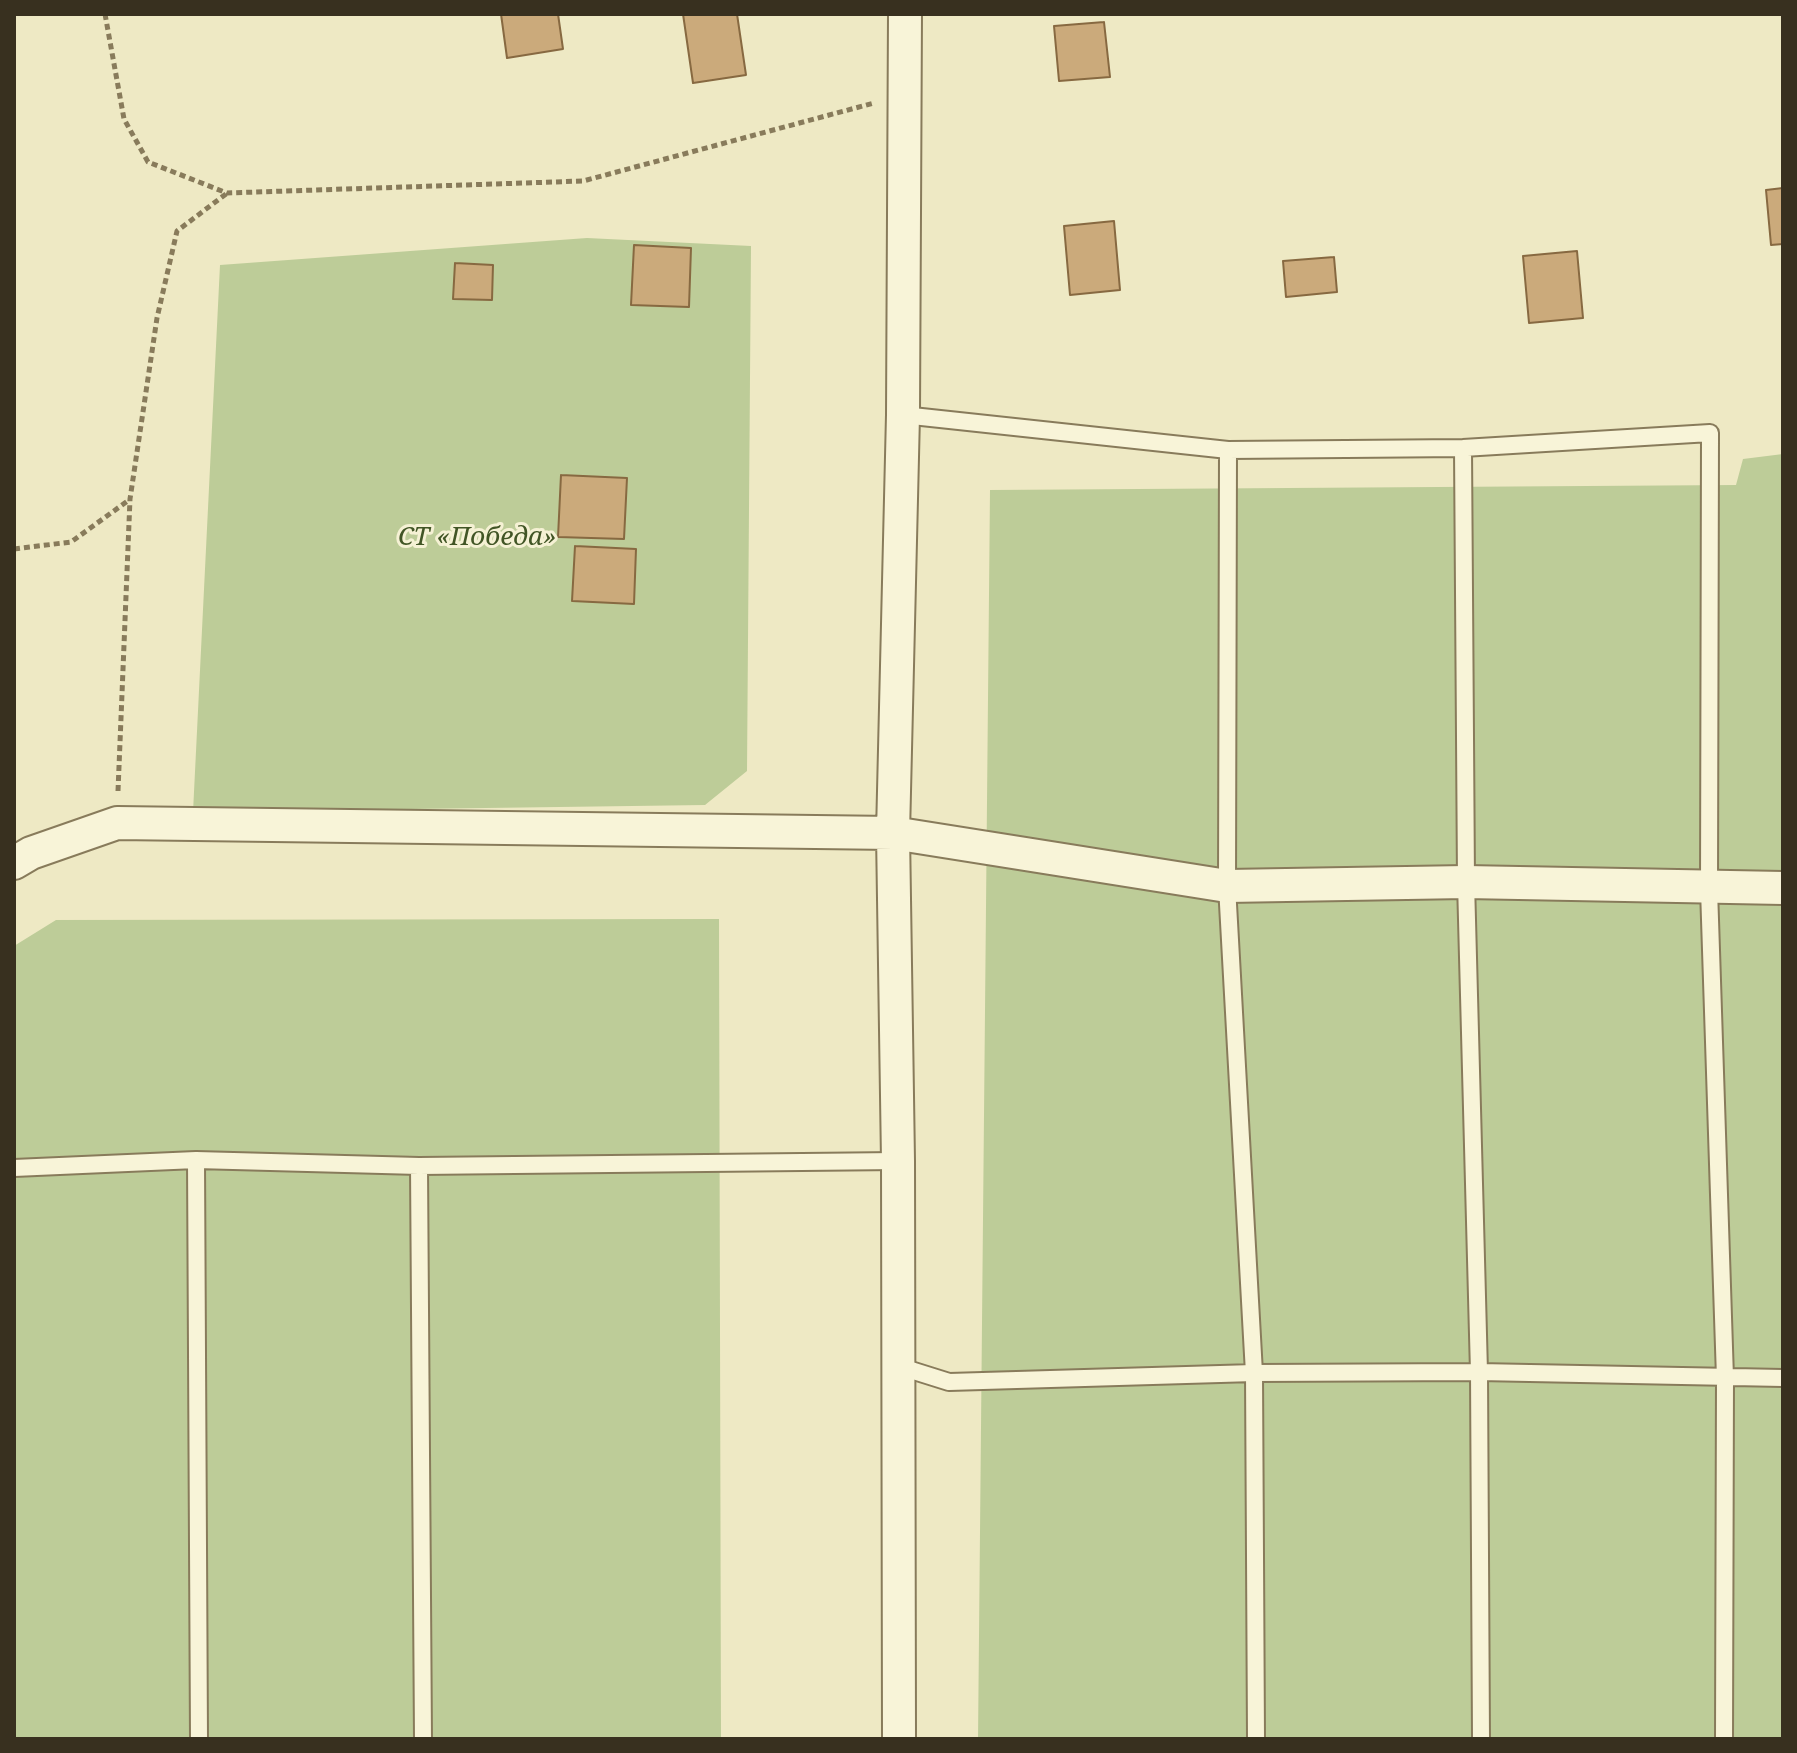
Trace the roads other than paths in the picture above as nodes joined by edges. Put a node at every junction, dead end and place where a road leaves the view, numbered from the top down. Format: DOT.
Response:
graph roads {
  1 [pos="905,14"];
  2 [pos="903,415"];
  3 [pos="1463,448"];
  4 [pos="1228,450"];
  5 [pos="893,833"];
  6 [pos="14,863"];
  7 [pos="1466,882"];
  8 [pos="1227,886"];
  9 [pos="1783,888"];
  10 [pos="1709,889"];
  11 [pos="196,1160"];
  12 [pos="898,1161"];
  13 [pos="419,1166"];
  14 [pos="14,1168"];
  15 [pos="898,1366"];
  16 [pos="1479,1372"];
  17 [pos="1254,1373"];
  18 [pos="1725,1378"];
  19 [pos="1783,1378"];
  20 [pos="199,1739"];
  21 [pos="423,1739"];
  22 [pos="899,1739"];
  23 [pos="1256,1739"];
  24 [pos="1481,1739"];
  25 [pos="1724,1739"];
  1 -- 2 [label="street"];
  2 -- 4 [label="lane"];
  2 -- 5 [label="street"];
  3 -- 4 [label="lane"];
  3 -- 7 [label="lane"];
  3 -- 10 [label="lane"];
  4 -- 8 [label="lane"];
  5 -- 6 [label="street"];
  5 -- 8 [label="street"];
  5 -- 12 [label="street"];
  7 -- 8 [label="street"];
  7 -- 10 [label="street"];
  7 -- 16 [label="lane"];
  8 -- 17 [label="lane"];
  9 -- 10 [label="street"];
  10 -- 18 [label="lane"];
  11 -- 13 [label="lane"];
  11 -- 14 [label="lane"];
  11 -- 20 [label="lane"];
  12 -- 13 [label="lane"];
  12 -- 15 [label="street"];
  13 -- 21 [label="lane"];
  15 -- 17 [label="lane"];
  15 -- 22 [label="street"];
  16 -- 17 [label="lane"];
  16 -- 18 [label="lane"];
  16 -- 24 [label="lane"];
  17 -- 23 [label="lane"];
  18 -- 19 [label="lane"];
  18 -- 25 [label="lane"];
}
